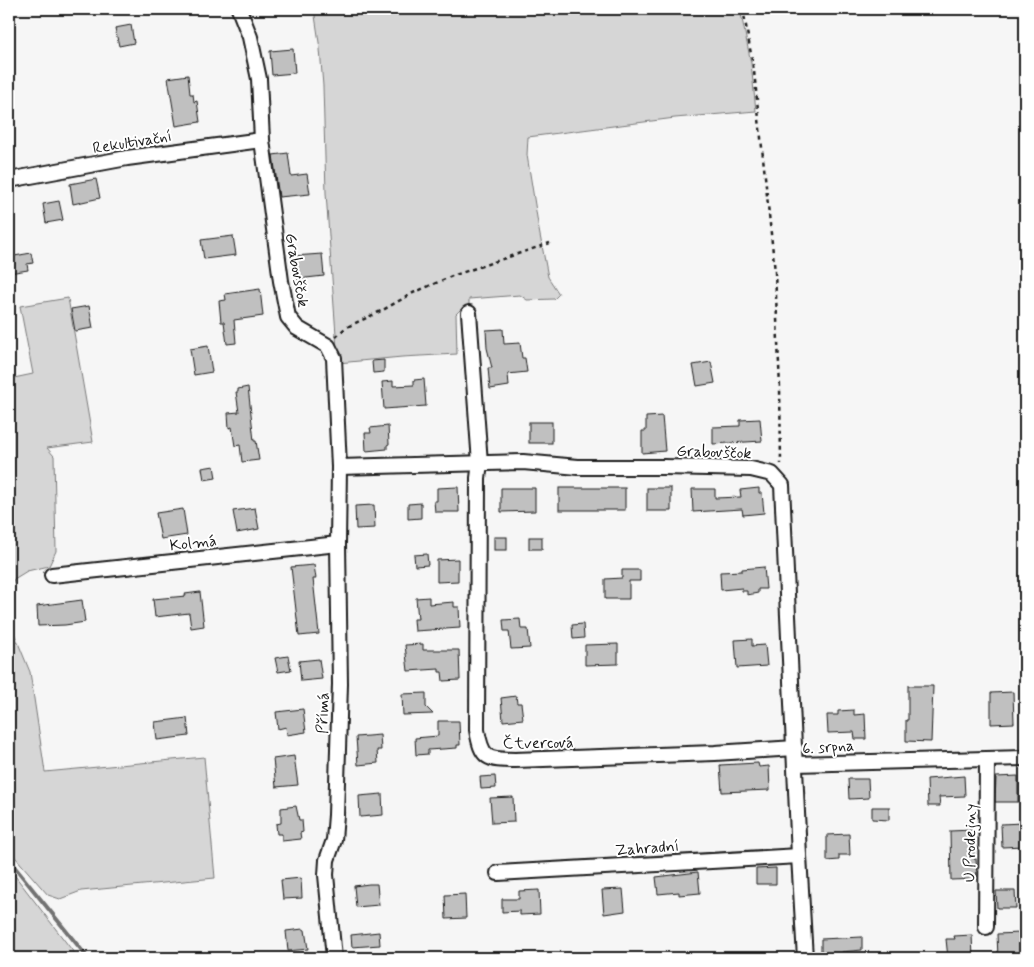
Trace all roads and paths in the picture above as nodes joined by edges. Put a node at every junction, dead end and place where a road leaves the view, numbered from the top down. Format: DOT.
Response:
graph roads {
  1 [pos="239,9"];
  2 [pos="743,9"];
  3 [pos="262,140"];
  4 [pos="9,180"];
  5 [pos="550,243"];
  6 [pos="469,313"];
  7 [pos="328,346"];
  8 [pos="480,463"];
  9 [pos="339,468"];
  10 [pos="778,480"];
  11 [pos="338,544"];
  12 [pos="52,574"];
  13 [pos="795,748"];
  14 [pos="1025,758"];
  15 [pos="987,759"];
  16 [pos="796,764"];
  17 [pos="798,856"];
  18 [pos="498,874"];
  19 [pos="986,927"];
  20 [pos="334,958"];
  21 [pos="805,958"];
  1 -- 3 [label="street, Grabovščok"];
  2 -- 10 [label="path"];
  3 -- 4 [label="street, Rekultivační"];
  3 -- 7 [label="street, Grabovščok"];
  5 -- 7 [label="path"];
  6 -- 8 [label="street"];
  7 -- 9 [label="street"];
  8 -- 9 [label="street, Grabovščok"];
  8 -- 10 [label="street, Grabovščok"];
  8 -- 13 [label="street, Čtvercová"];
  9 -- 11 [label="street, Přímá"];
  10 -- 13 [label="street"];
  11 -- 12 [label="street, Kolmá"];
  11 -- 20 [label="street, Přímá"];
  13 -- 16 [label="street"];
  14 -- 15 [label="street, 6. srpna"];
  15 -- 16 [label="street, 6. srpna"];
  15 -- 19 [label="street, U Prodejny"];
  16 -- 17 [label="street, 6. srpna"];
  17 -- 18 [label="street, Zahradní"];
  17 -- 21 [label="street, 6. srpna"];
}
